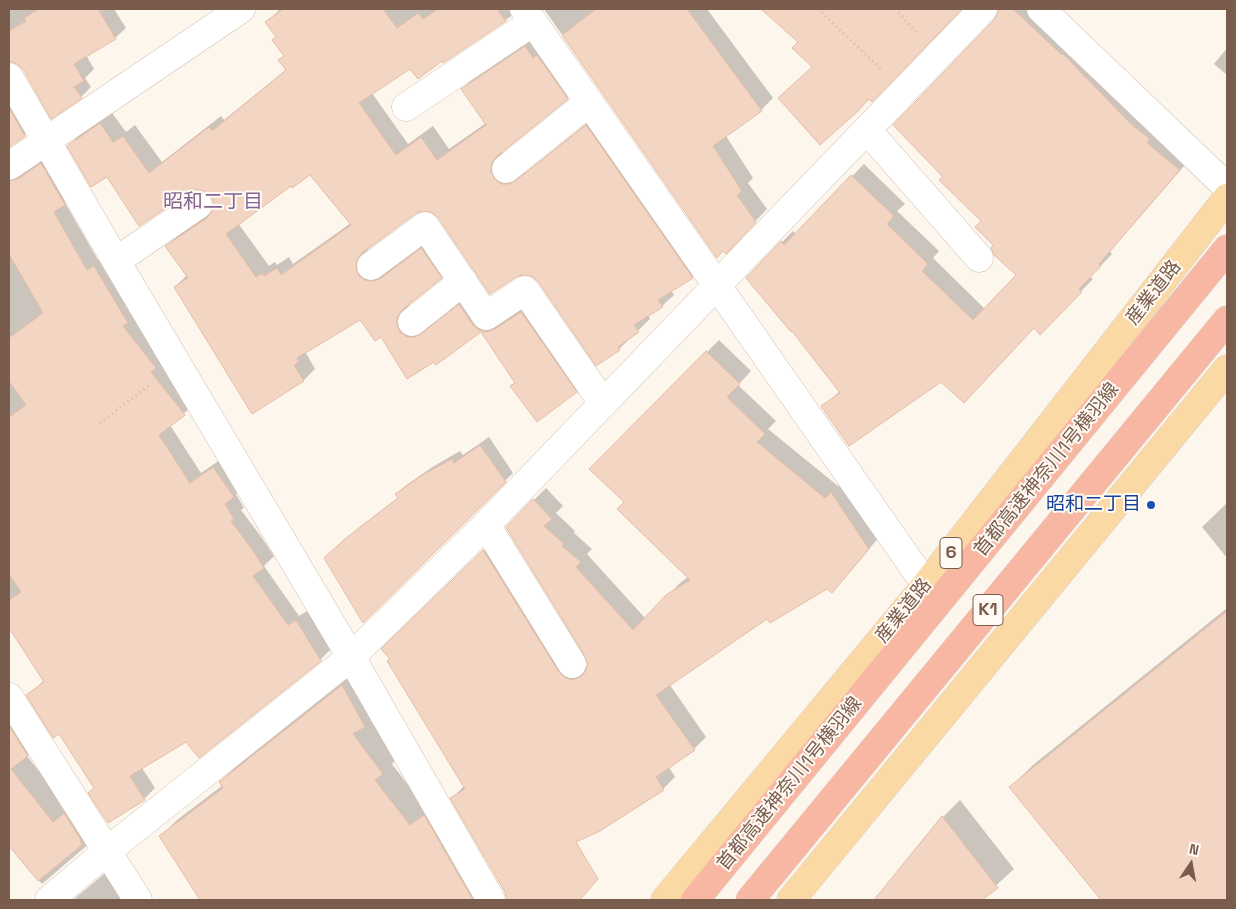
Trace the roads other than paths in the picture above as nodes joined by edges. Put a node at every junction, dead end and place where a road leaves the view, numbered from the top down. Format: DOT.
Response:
graph roads {
  1 [pos="241,9"];
  2 [pos="983,9"];
  3 [pos="1041,9"];
  4 [pos="529,15"];
  5 [pos="9,77"];
  6 [pos="589,102"];
  7 [pos="406,107"];
  8 [pos="867,130"];
  9 [pos="46,142"];
  10 [pos="9,166"];
  11 [pos="506,169"];
  12 [pos="1227,187"];
  13 [pos="1227,198"];
  14 [pos="198,205"];
  15 [pos="1227,250"];
  16 [pos="979,258"];
  17 [pos="116,261"];
  18 [pos="371,266"];
  19 [pos="463,281"];
  20 [pos="716,285"];
  21 [pos="1227,320"];
  22 [pos="412,322"];
  23 [pos="1227,369"];
  24 [pos="603,403"];
  25 [pos="486,525"];
  26 [pos="926,585"];
  27 [pos="351,656"];
  28 [pos="572,664"];
  29 [pos="9,697"];
  30 [pos="106,852"];
  31 [pos="49,900"];
  32 [pos="138,900"];
  33 [pos="491,900"];
  34 [pos="665,900"];
  35 [pos="695,900"];
  36 [pos="750,900"];
  37 [pos="791,900"];
  1 -- 9 [label="street"];
  2 -- 8 [label="street"];
  3 -- 12 [label="street"];
  4 -- 6 [label="street"];
  4 -- 7 [label="street"];
  5 -- 9 [label="street"];
  6 -- 11 [label="street"];
  6 -- 20 [label="street"];
  8 -- 16 [label="street"];
  8 -- 20 [label="street"];
  9 -- 10 [label="street"];
  9 -- 17 [label="street"];
  13 -- 26 [label="main road, 産業道路 / 6"];
  14 -- 17 [label="street"];
  15 -- 35 [label="highway, 首都高速神奈川1号横羽線 / K1"];
  17 -- 27 [label="street"];
  18 -- 19 [label="street"];
  19 -- 22 [label="street"];
  19 -- 24 [label="street"];
  20 -- 24 [label="street"];
  20 -- 26 [label="street"];
  21 -- 36 [label="highway, K1"];
  23 -- 37 [label="main road"];
  24 -- 25 [label="street"];
  25 -- 27 [label="street"];
  25 -- 28 [label="street"];
  26 -- 34 [label="main road, 産業道路 / 6"];
  27 -- 30 [label="street"];
  27 -- 33 [label="street"];
  29 -- 30 [label="street"];
  30 -- 31 [label="street"];
  30 -- 32 [label="street"];
}
